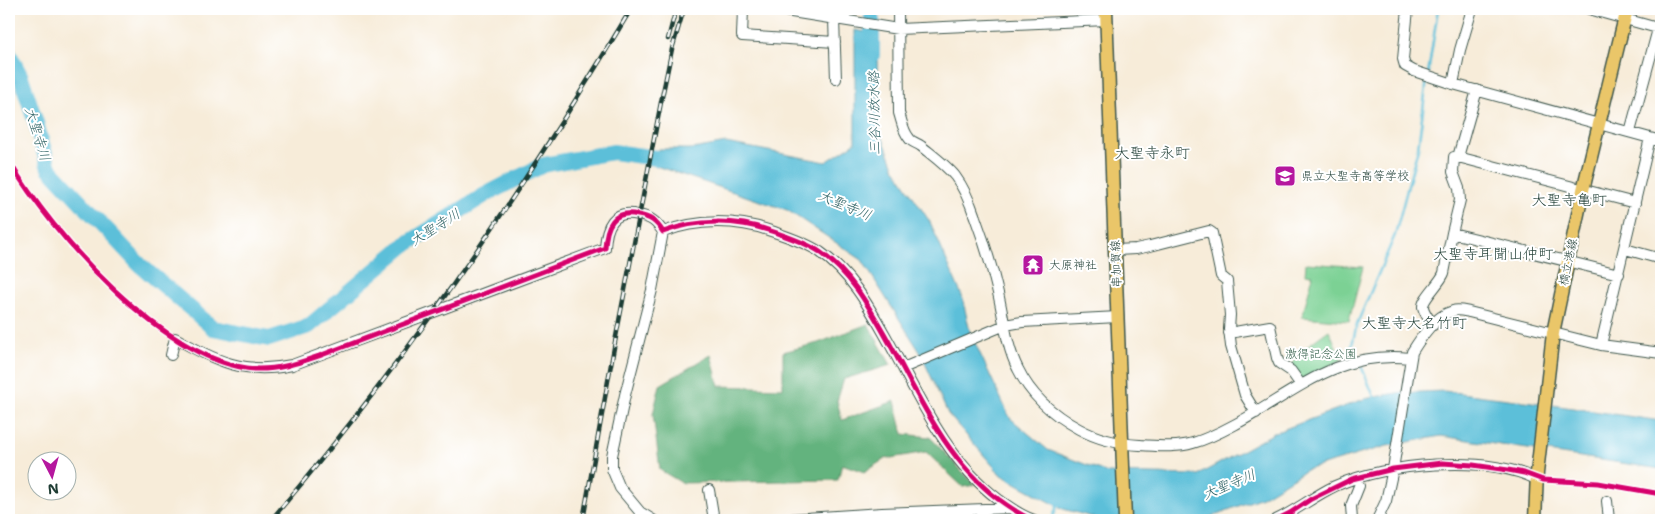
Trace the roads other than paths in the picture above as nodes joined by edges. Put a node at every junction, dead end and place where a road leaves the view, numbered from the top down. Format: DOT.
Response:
graph roads {
  1 [pos="743,9"];
  2 [pos="773,9"];
  3 [pos="842,9"];
  4 [pos="898,9"];
  5 [pos="1408,9"];
  6 [pos="1472,9"];
  7 [pos="1588,9"];
  8 [pos="1107,14"];
  9 [pos="1626,14"];
  10 [pos="841,20"];
  11 [pos="1660,25"];
  12 [pos="895,29"];
  13 [pos="834,42"];
  14 [pos="836,79"];
  15 [pos="1450,83"];
  16 [pos="1477,90"];
  17 [pos="1599,123"];
  18 [pos="1630,132"];
  19 [pos="1650,138"];
  20 [pos="1661,141"];
  21 [pos="1458,157"];
  22 [pos="1583,190"];
  23 [pos="1635,203"];
  24 [pos="663,232"];
  25 [pos="1452,233"];
  26 [pos="1625,249"];
  27 [pos="1116,250"];
  28 [pos="1661,259"];
  29 [pos="1568,261"];
  30 [pos="1619,274"];
  31 [pos="1118,317"];
  32 [pos="1433,325"];
  33 [pos="1001,326"];
  34 [pos="1229,333"];
  35 [pos="1553,333"];
  36 [pos="1601,345"];
  37 [pos="1661,353"];
  38 [pos="171,355"];
  39 [pos="1410,358"];
  40 [pos="903,368"];
  41 [pos="1301,386"];
  42 [pos="1256,413"];
  43 [pos="1123,447"];
  44 [pos="1394,464"];
  45 [pos="1537,476"];
  46 [pos="1342,483"];
  47 [pos="709,490"];
  48 [pos="1607,501"];
  49 [pos="1011,508"];
  50 [pos="653,520"];
  51 [pos="714,520"];
  52 [pos="775,520"];
  53 [pos="1030,520"];
  54 [pos="1125,520"];
  55 [pos="1276,520"];
  56 [pos="1352,520"];
  57 [pos="1377,520"];
  58 [pos="1535,520"];
  59 [pos="1609,520"];
  1 -- 13 [label="street"];
  2 -- 10 [label="street"];
  3 -- 10 [label="street"];
  4 -- 12 [label="street"];
  5 -- 15 [label="street"];
  6 -- 15 [label="street"];
  7 -- 9 [label="street"];
  8 -- 12 [label="street"];
  8 -- 27 [label="main road, 串加賀線"];
  9 -- 11 [label="street"];
  9 -- 17 [label="main road, 橋立港線"];
  10 -- 12 [label="street"];
  10 -- 13 [label="street"];
  11 -- 18 [label="street"];
  12 -- 33 [label="street"];
  13 -- 14 [label="street"];
  15 -- 16 [label="street"];
  16 -- 17 [label="street"];
  16 -- 21 [label="street"];
  17 -- 18 [label="street"];
  17 -- 22 [label="main road, 橋立港線"];
  18 -- 19 [label="street"];
  19 -- 20 [label="street"];
  19 -- 23 [label="street"];
  21 -- 22 [label="street"];
  21 -- 25 [label="street"];
  22 -- 23 [label="street"];
  22 -- 29 [label="main road, 橋立港線"];
  23 -- 26 [label="street"];
  24 -- 38 [label="street"];
  24 -- 40 [label="street"];
  24 -- 50 [label="street"];
  25 -- 29 [label="street"];
  25 -- 32 [label="street"];
  26 -- 28 [label="street"];
  26 -- 30 [label="street"];
  27 -- 31 [label="main road, 串加賀線"];
  27 -- 34 [label="street"];
  29 -- 30 [label="street"];
  29 -- 35 [label="main road, 橋立港線"];
  30 -- 36 [label="street"];
  31 -- 33 [label="street"];
  31 -- 43 [label="main road, 串加賀線"];
  32 -- 35 [label="street"];
  32 -- 39 [label="street"];
  33 -- 40 [label="street"];
  33 -- 43 [label="street"];
  34 -- 41 [label="street"];
  34 -- 42 [label="street"];
  35 -- 36 [label="street"];
  35 -- 45 [label="main road, 橋立港線"];
  36 -- 37 [label="street"];
  39 -- 41 [label="street"];
  39 -- 44 [label="street"];
  40 -- 49 [label="street"];
  41 -- 42 [label="street"];
  42 -- 43 [label="street"];
  43 -- 54 [label="main road, 串加賀線"];
  44 -- 45 [label="street"];
  44 -- 46 [label="street"];
  44 -- 57 [label="street"];
  45 -- 58 [label="main road, 橋立港線"];
  46 -- 55 [label="street"];
  46 -- 56 [label="street"];
  47 -- 51 [label="street"];
  48 -- 59 [label="street"];
  49 -- 52 [label="street"];
  49 -- 53 [label="street"];
}
